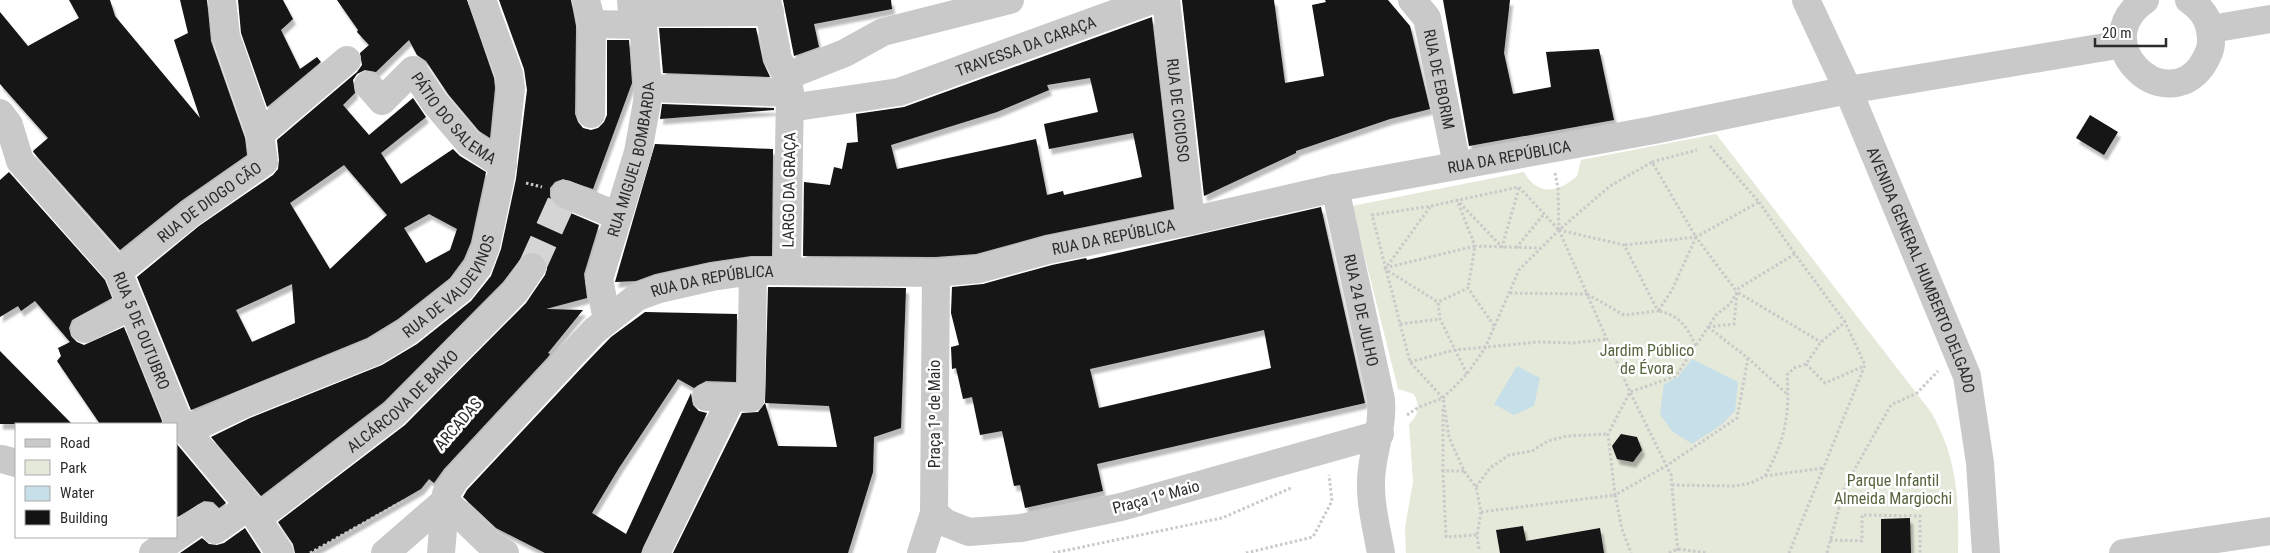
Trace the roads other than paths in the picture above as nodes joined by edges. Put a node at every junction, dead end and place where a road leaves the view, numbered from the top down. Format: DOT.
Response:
graph roads {
  1 [pos="222,0"];
  2 [pos="482,0"];
  3 [pos="1010,0"];
  4 [pos="1152,0"];
  5 [pos="1166,0"];
  6 [pos="1806,0"];
  7 [pos="2145,0"];
  8 [pos="2189,0"];
  9 [pos="768,6"];
  10 [pos="1425,6"];
  11 [pos="589,12"];
  12 [pos="636,13"];
  13 [pos="2270,19"];
  14 [pos="2211,29"];
  15 [pos="2123,44"];
  16 [pos="347,60"];
  17 [pos="786,84"];
  18 [pos="368,85"];
  19 [pos="648,88"];
  20 [pos="1848,90"];
  21 [pos="0,113"];
  22 [pos="591,114"];
  23 [pos="260,134"];
  24 [pos="1457,165"];
  25 [pos="502,170"];
  26 [pos="1334,188"];
  27 [pos="565,194"];
  28 [pos="618,216"];
  29 [pos="1191,221"];
  30 [pos="532,267"];
  31 [pos="753,271"];
  32 [pos="118,272"];
  33 [pos="788,272"];
  34 [pos="936,273"];
  35 [pos="132,306"];
  36 [pos="607,320"];
  37 [pos="85,329"];
  38 [pos="180,426"];
  39 [pos="1380,434"];
  40 [pos="447,494"];
  41 [pos="254,512"];
  42 [pos="934,512"];
  43 [pos="2270,531"];
  44 [pos="178,536"];
  45 [pos="174,538"];
  46 [pos="2237,544"];
  47 [pos="491,550"];
  48 [pos="153,553"];
  49 [pos="280,553"];
  50 [pos="385,553"];
  51 [pos="441,553"];
  52 [pos="656,553"];
  53 [pos="921,553"];
  54 [pos="1381,553"];
  55 [pos="1986,553"];
  56 [pos="2123,553"];
  1 -- 23 [label="street, RUA DE DIOGO CÃO"];
  2 -- 25 [label="street, RUA DE VALDEVINOS"];
  3 -- 17 [label="street"];
  4 -- 17 [label="street, TRAVESSA DA CARAÇA"];
  5 -- 29 [label="street, RUA DE CICIOSO"];
  6 -- 20 [label="street, AVENIDA GENERAL HUMBERTO DELGADO"];
  7 -- 15 [label="street"];
  8 -- 14 [label="street"];
  9 -- 12 [label="street"];
  9 -- 17 [label="street, LARGO DA GRAÇA"];
  10 -- 24 [label="street, RUA DE EBORIM"];
  11 -- 12 [label="street"];
  11 -- 22 [label="street"];
  12 -- 19 [label="street, RUA MIGUEL BOMBARDA"];
  13 -- 14 [label="street"];
  14 -- 15 [label="street"];
  15 -- 20 [label="street, RUA DA REPÚBLICA"];
  16 -- 23 [label="street"];
  17 -- 19 [label="street"];
  17 -- 33 [label="street, LARGO DA GRAÇA"];
  18 -- 25 [label="street, PÁTIO DO SALEMA"];
  19 -- 28 [label="street, RUA MIGUEL BOMBARDA"];
  20 -- 24 [label="street, RUA DA REPÚBLICA"];
  20 -- 55 [label="street, AVENIDA GENERAL HUMBERTO DELGADO"];
  21 -- 32 [label="street, RUA 5 DE OUTUBRO"];
  23 -- 32 [label="street, RUA DE DIOGO CÃO"];
  24 -- 26 [label="street, RUA DA REPÚBLICA"];
  25 -- 38 [label="street, RUA DE VALDEVINOS"];
  26 -- 29 [label="street, RUA DA REPÚBLICA"];
  26 -- 39 [label="street, RUA 24 DE JULHO"];
  27 -- 28 [label="street"];
  28 -- 36 [label="street, RUA MIGUEL BOMBARDA"];
  29 -- 34 [label="street, RUA DA REPÚBLICA"];
  30 -- 41 [label="street, ALCÁRCOVA DE BAIXO"];
  31 -- 33 [label="street, RUA DA REPÚBLICA"];
  31 -- 36 [label="street, RUA DA REPÚBLICA"];
  31 -- 52 [label="street"];
  32 -- 35 [label="street, RUA 5 DE OUTUBRO"];
  33 -- 34 [label="street, RUA DA REPÚBLICA"];
  34 -- 42 [label="street, Praça 1º de Maio"];
  35 -- 37 [label="street"];
  35 -- 38 [label="street, RUA 5 DE OUTUBRO"];
  36 -- 40 [label="street, RUA DA REPÚBLICA"];
  38 -- 41 [label="street, RUA 5 DE OUTUBRO"];
  39 -- 42 [label="street, Praça 1º Maio"];
  39 -- 54 [label="street"];
  40 -- 47 [label="street"];
  40 -- 50 [label="street, RUA DA REPÚBLICA"];
  40 -- 51 [label="street"];
  41 -- 44 [label="street, ALCÁRCOVA DE BAIXO"];
  41 -- 49 [label="street, RUA 5 DE OUTUBRO"];
  42 -- 53 [label="street, Praça 1º de Maio"];
  43 -- 46 [label="street"];
  45 -- 48 [label="street, ALCÁRCOVA DE BAIXO"];
  46 -- 56 [label="street"];
}
